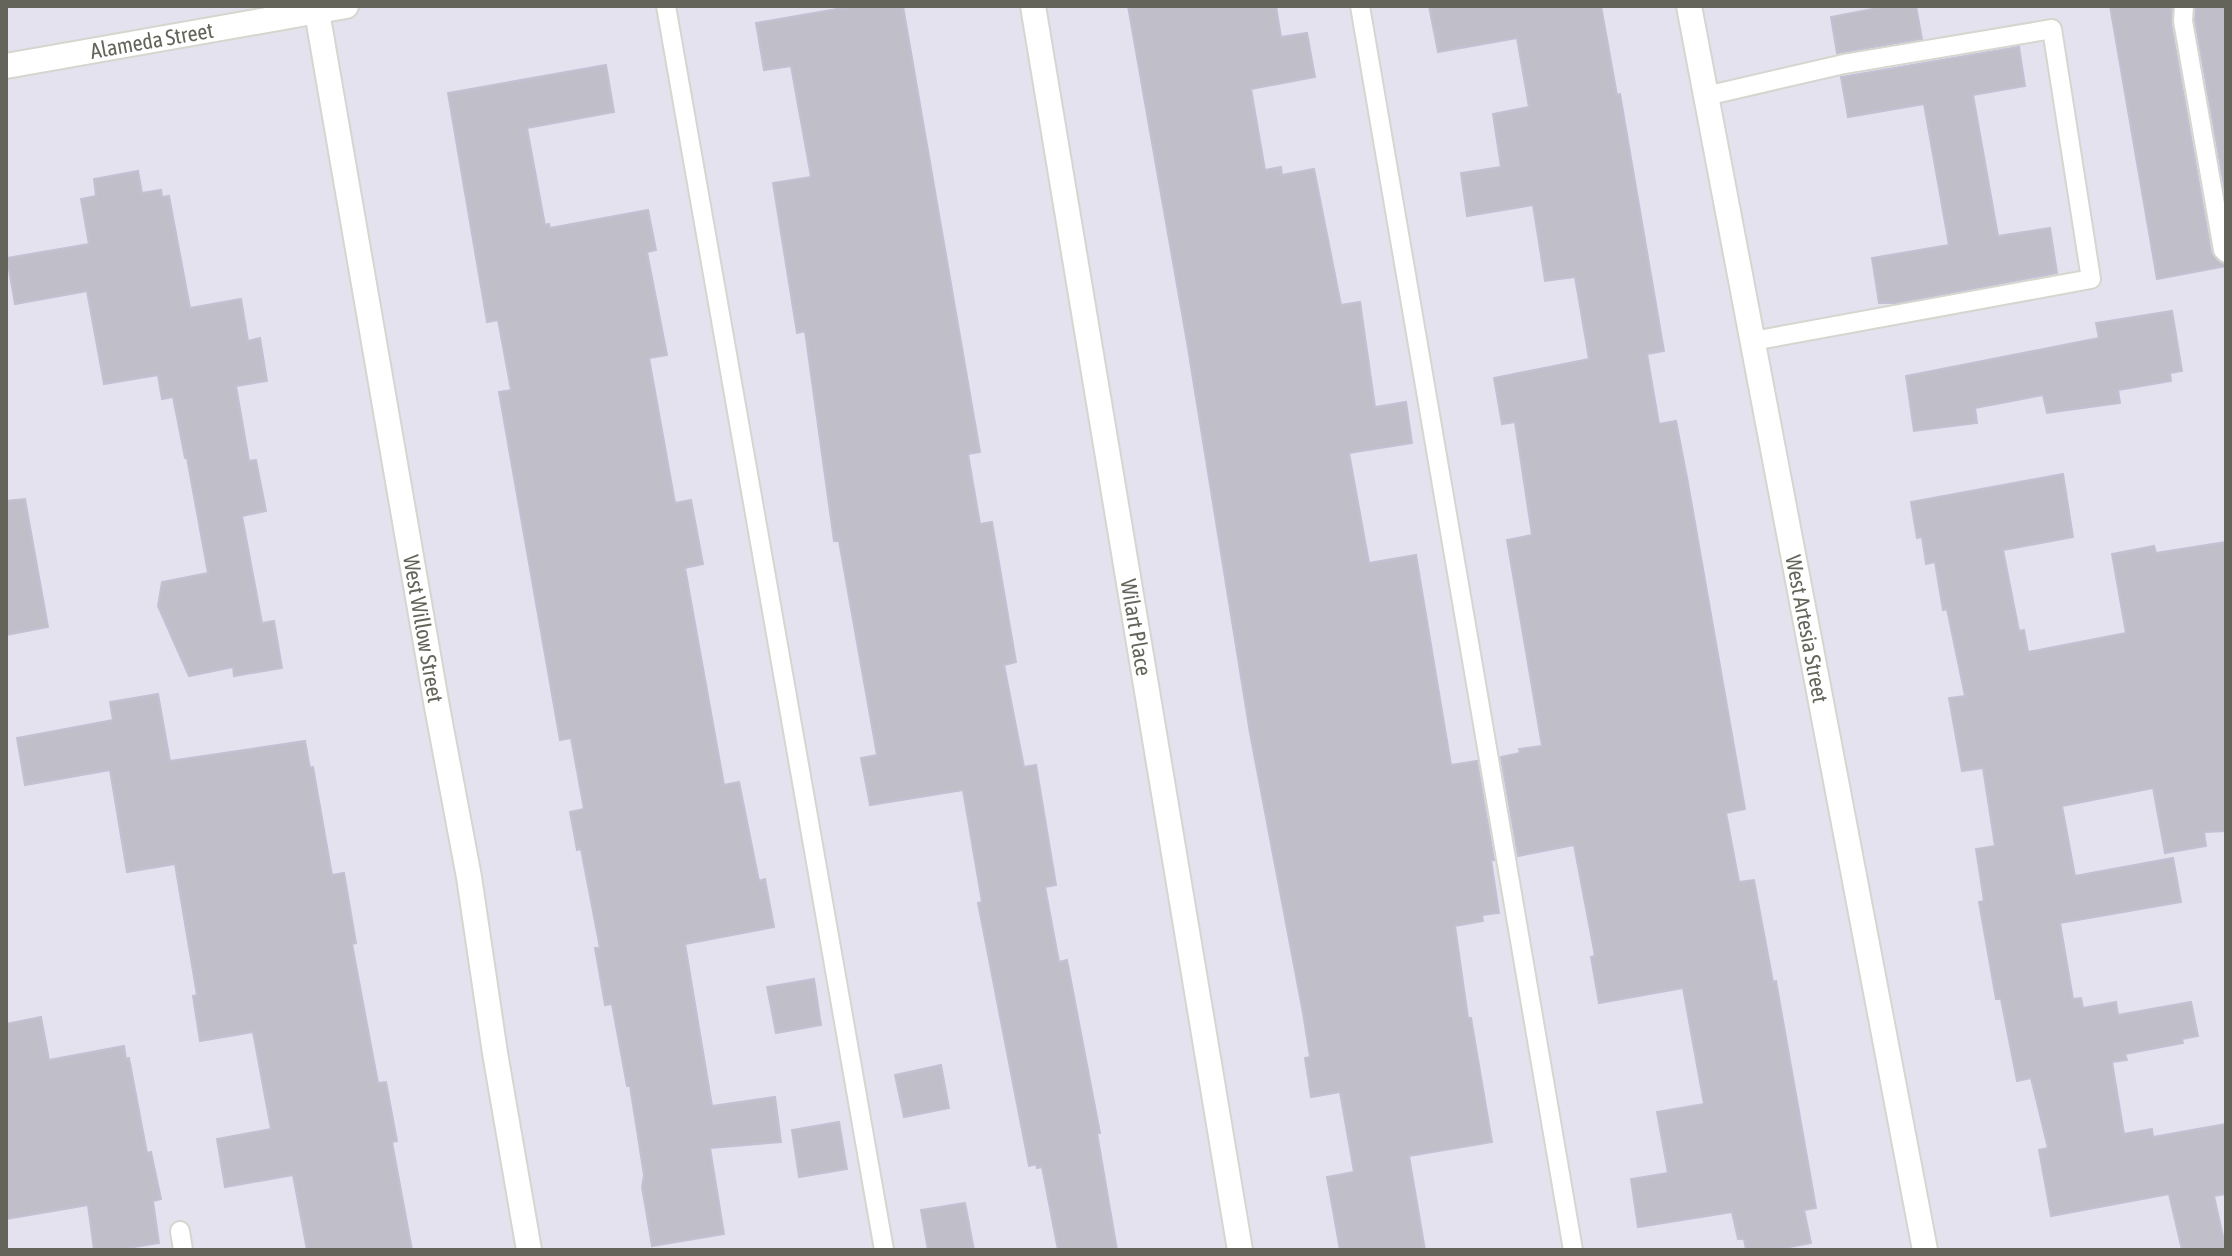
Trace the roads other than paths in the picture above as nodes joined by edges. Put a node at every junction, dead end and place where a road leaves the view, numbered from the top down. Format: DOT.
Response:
graph roads {
  1 [pos="346,6"];
  2 [pos="666,6"];
  3 [pos="1033,6"];
  4 [pos="1360,6"];
  5 [pos="1689,6"];
  6 [pos="2184,6"];
  7 [pos="317,9"];
  8 [pos="6,66"];
  9 [pos="1706,96"];
  10 [pos="2226,253"];
  11 [pos="1753,341"];
  12 [pos="529,1250"];
  13 [pos="884,1250"];
  14 [pos="1240,1250"];
  15 [pos="1573,1250"];
  16 [pos="1925,1250"];
  1 -- 7 [label="street, Alameda Street"];
  2 -- 13 [label="lane"];
  3 -- 14 [label="street, Wilart Place"];
  4 -- 15 [label="lane"];
  5 -- 9 [label="street, West Artesia Street"];
  6 -- 10 [label="lane"];
  7 -- 8 [label="street, Alameda Street"];
  7 -- 12 [label="street, West Willow Street"];
  9 -- 11 [label="street, West Artesia Street"];
  9 -- 11 [label="lane"];
  11 -- 16 [label="street, West Artesia Street"];
}
